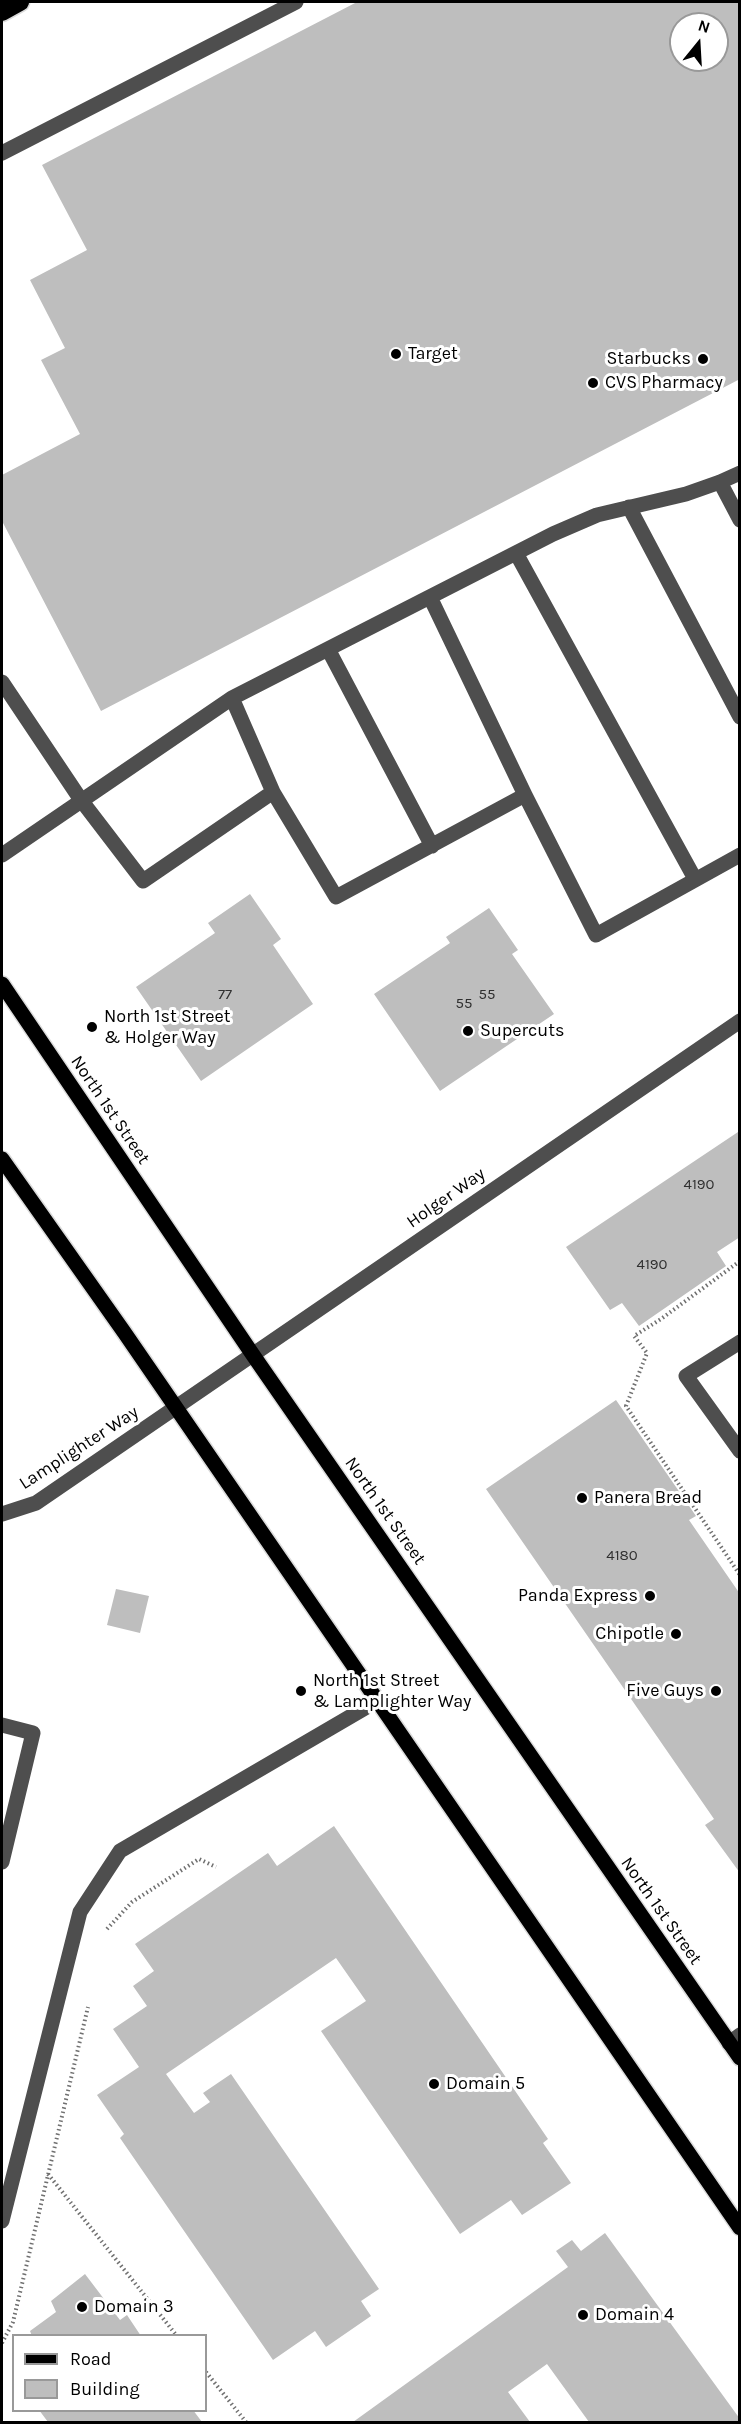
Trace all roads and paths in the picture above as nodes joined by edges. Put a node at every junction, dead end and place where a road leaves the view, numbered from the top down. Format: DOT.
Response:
graph roads {
  1 [pos="21,2"];
  2 [pos="296,2"];
  3 [pos="2,12"];
  4 [pos="2,153"];
  5 [pos="740,473"];
  6 [pos="720,483"];
  7 [pos="629,507"];
  8 [pos="740,520"];
  9 [pos="516,553"];
  10 [pos="430,597"];
  11 [pos="328,649"];
  12 [pos="2,682"];
  13 [pos="232,698"];
  14 [pos="740,717"];
  15 [pos="273,792"];
  16 [pos="525,795"];
  17 [pos="81,800"];
  18 [pos="432,846"];
  19 [pos="2,855"];
  20 [pos="740,855"];
  21 [pos="695,879"];
  22 [pos="2,984"];
  23 [pos="740,1021"];
  24 [pos="2,1159"];
  25 [pos="740,1342"];
  26 [pos="253,1355"];
  27 [pos="176,1408"];
  28 [pos="740,1451"];
  29 [pos="2,1514"];
  30 [pos="377,1701"];
  31 [pos="2,1725"];
  32 [pos="2,1862"];
  33 [pos="216,1867"];
  34 [pos="100,1935"];
  35 [pos="89,2000"];
  36 [pos="734,2039"];
  37 [pos="740,2058"];
  38 [pos="48,2174"];
  39 [pos="2,2221"];
  40 [pos="740,2228"];
  41 [pos="175,2334"];
  42 [pos="2,2343"];
  43 [pos="207,2373"];
  44 [pos="246,2422"];
  1 -- 3 [label="highway"];
  2 -- 4 [label="street"];
  5 -- 6 [label="street"];
  6 -- 7 [label="street"];
  6 -- 8 [label="street"];
  7 -- 9 [label="street"];
  7 -- 14 [label="street"];
  9 -- 10 [label="street"];
  9 -- 21 [label="street"];
  10 -- 11 [label="street"];
  10 -- 16 [label="street"];
  11 -- 13 [label="street"];
  11 -- 18 [label="street"];
  12 -- 17 [label="street"];
  13 -- 15 [label="street"];
  13 -- 17 [label="street"];
  15 -- 17 [label="street"];
  15 -- 18 [label="street"];
  16 -- 18 [label="street"];
  16 -- 21 [label="street"];
  17 -- 19 [label="street"];
  20 -- 21 [label="street"];
  22 -- 26 [label="main road, North 1st Street"];
  23 -- 26 [label="street, Holger Way"];
  24 -- 27 [label="main road"];
  25 -- 28 [label="street"];
  26 -- 27 [label="street, Holger Way"];
  26 -- 36 [label="main road, North 1st Street"];
  27 -- 29 [label="street, Lamplighter Way"];
  27 -- 30 [label="main road"];
  30 -- 39 [label="street"];
  30 -- 40 [label="main road"];
  31 -- 32 [label="street"];
  33 -- 34 [label="path"];
  35 -- 38 [label="path"];
  36 -- 37 [label="main road, North 1st Street"];
  38 -- 41 [label="path"];
  38 -- 42 [label="path"];
  43 -- 44 [label="path"];
}
